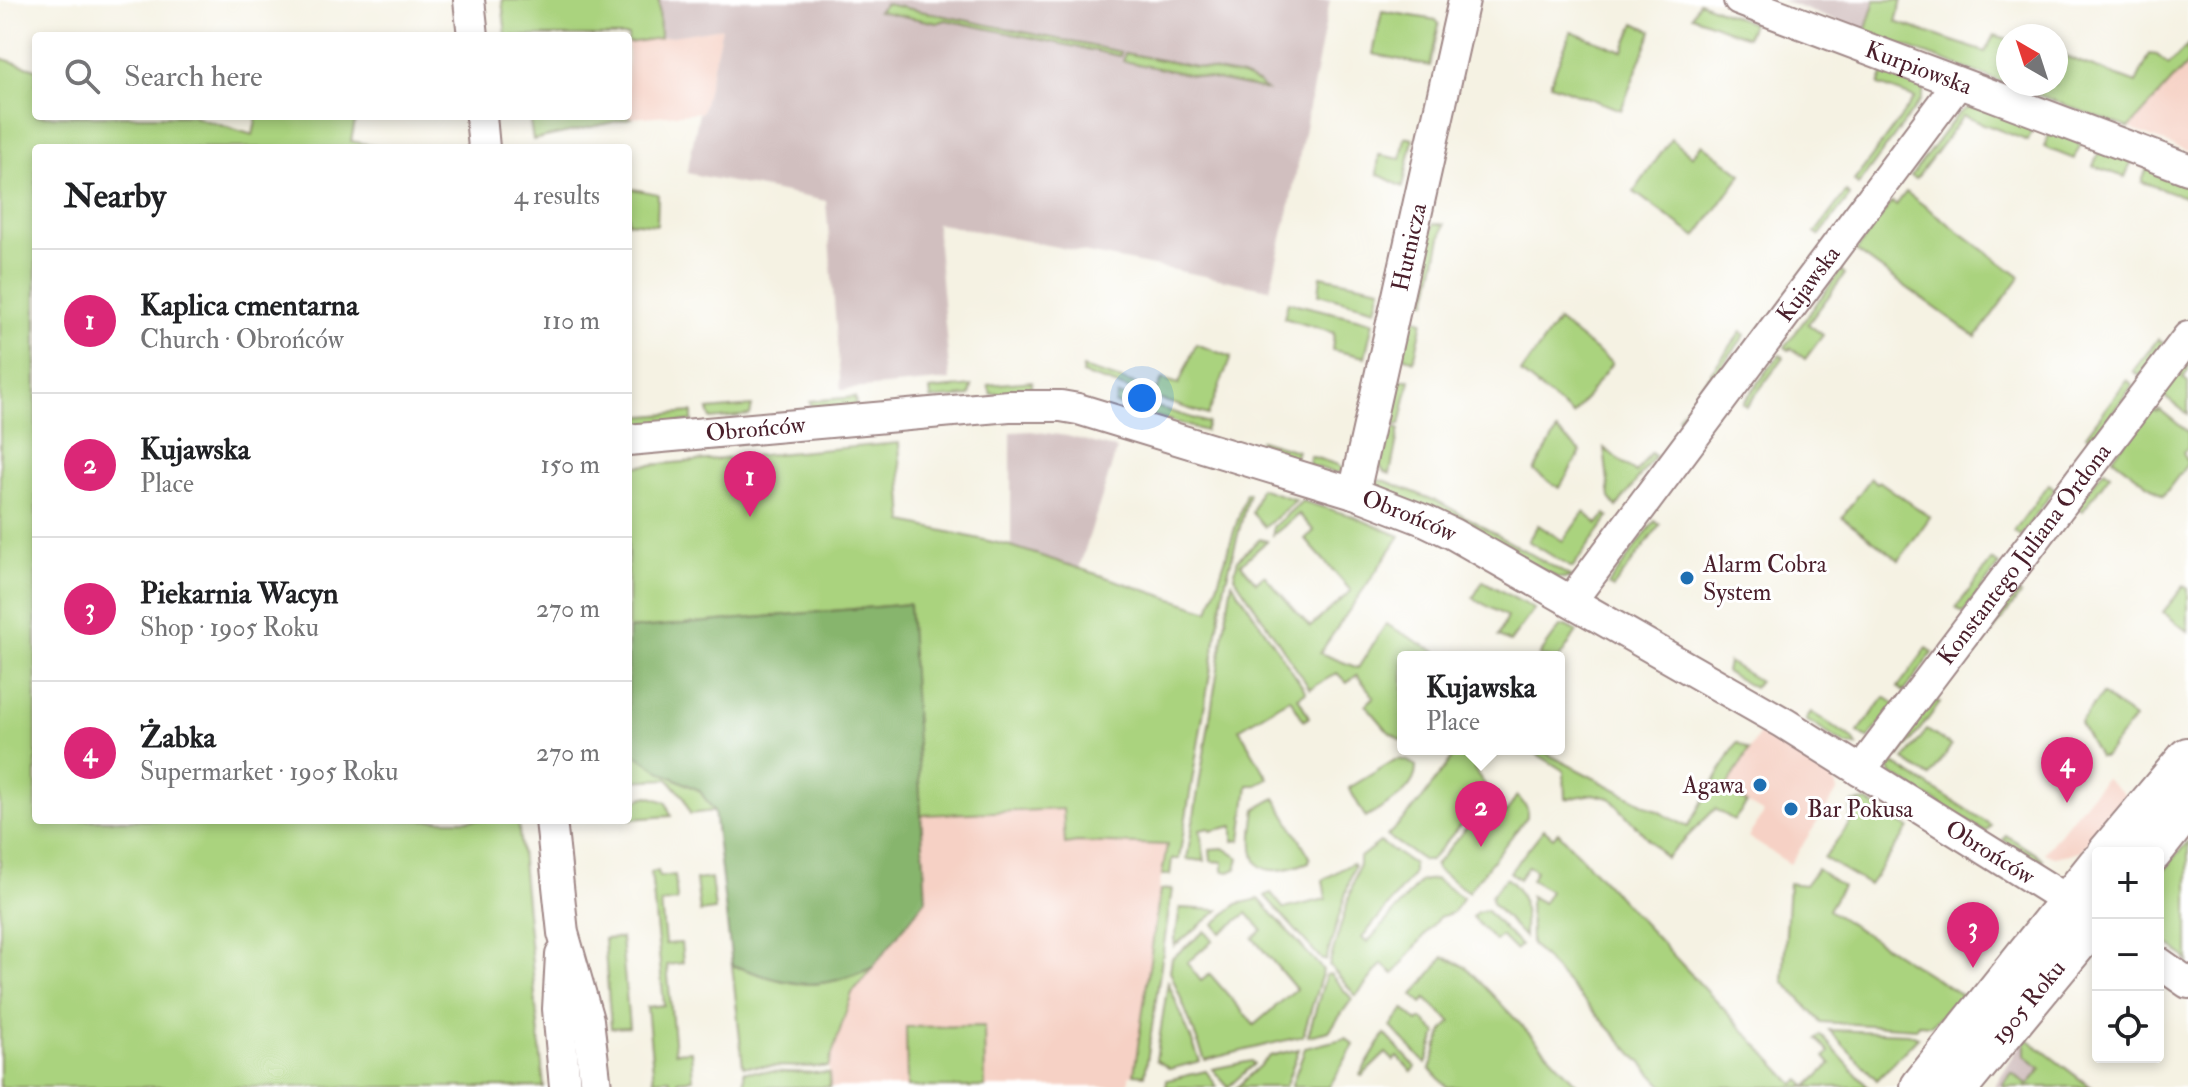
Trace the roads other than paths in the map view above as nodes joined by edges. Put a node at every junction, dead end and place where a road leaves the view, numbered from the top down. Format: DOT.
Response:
graph roads {
  1 [pos="469,0"];
  2 [pos="1464,0"];
  3 [pos="1739,0"];
  4 [pos="473,32"];
  5 [pos="1958,83"];
  6 [pos="481,120"];
  7 [pos="484,144"];
  8 [pos="2188,169"];
  9 [pos="2188,337"];
  10 [pos="632,440"];
  11 [pos="1354,493"];
  12 [pos="1571,601"];
  13 [pos="2188,758"];
  14 [pos="1860,771"];
  15 [pos="2188,806"];
  16 [pos="551,824"];
  17 [pos="2113,847"];
  18 [pos="2156,847"];
  19 [pos="2090,914"];
  20 [pos="563,933"];
  21 [pos="2164,966"];
  22 [pos="2188,983"];
  23 [pos="565,1087"];
  24 [pos="596,1087"];
  25 [pos="1921,1087"];
  26 [pos="1958,1087"];
  1 -- 4 [label="street"];
  2 -- 11 [label="street, Hutnicza"];
  3 -- 5 [label="street, Kurpiowska"];
  5 -- 8 [label="street, Kurpiowska"];
  5 -- 12 [label="street, Kujawska"];
  6 -- 7 [label="street"];
  9 -- 14 [label="street, Konstantego Juliana Ordona"];
  10 -- 11 [label="street, Obrońców"];
  11 -- 12 [label="street, Obrońców"];
  12 -- 14 [label="street, Obrońców"];
  13 -- 17 [label="main road"];
  14 -- 19 [label="street, Obrońców"];
  15 -- 18 [label="main road"];
  16 -- 20 [label="street"];
  19 -- 25 [label="main road, 1905 Roku"];
  19 -- 26 [label="main road, 1905 Roku"];
  20 -- 23 [label="street"];
  20 -- 24 [label="street"];
  21 -- 22 [label="street"];
}
